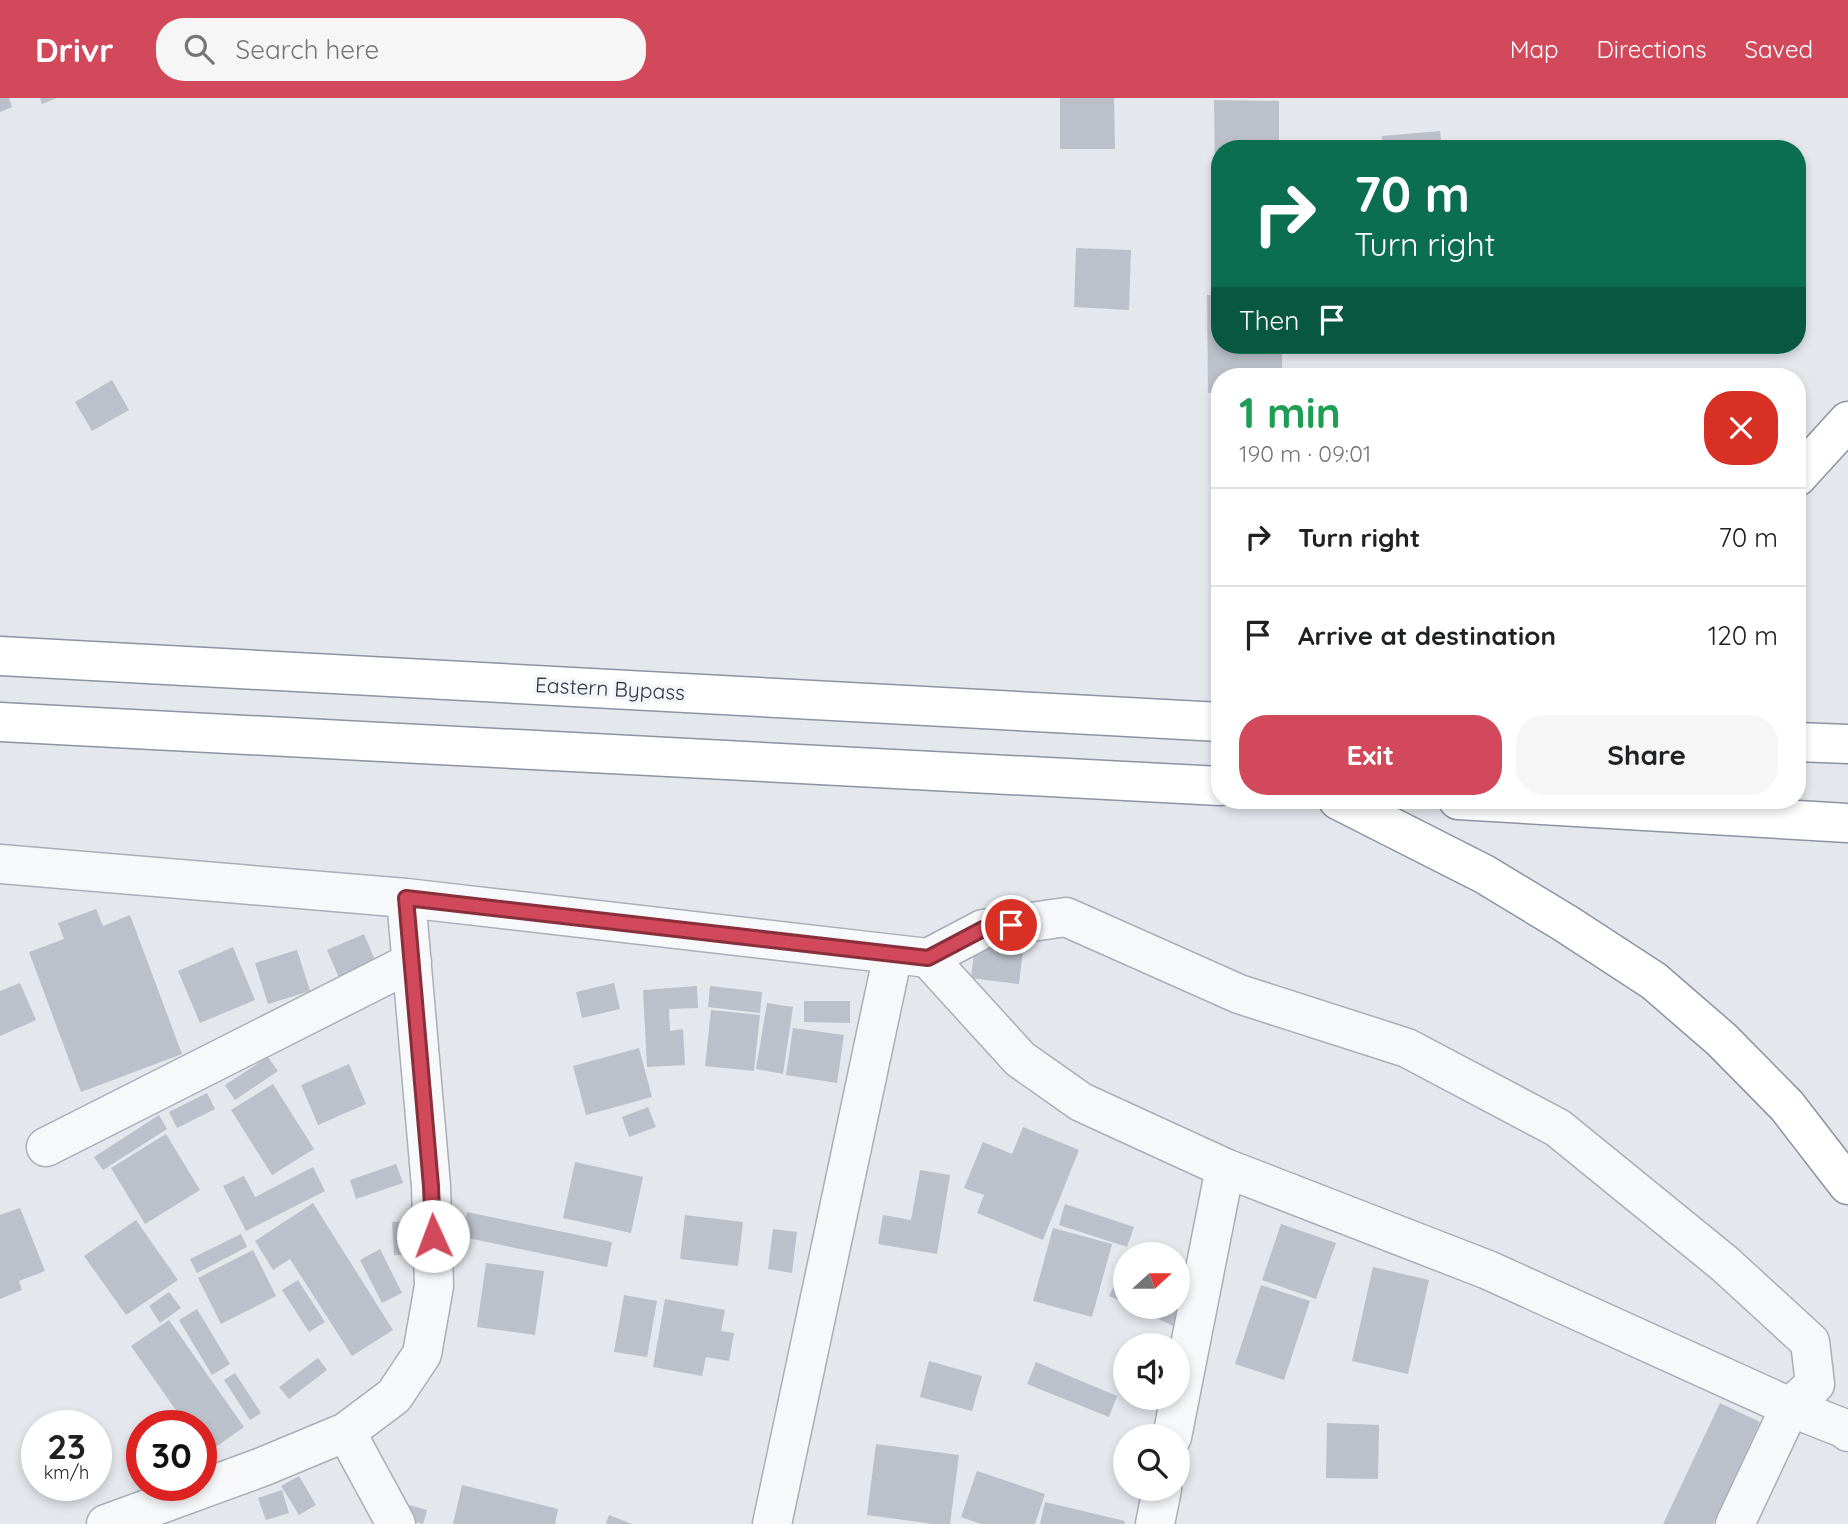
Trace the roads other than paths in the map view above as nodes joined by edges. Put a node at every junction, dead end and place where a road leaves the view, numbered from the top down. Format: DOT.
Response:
graph roads {
  1 [pos="1848,421"];
  2 [pos="1806,467"];
  3 [pos="0,656"];
  4 [pos="0,722"];
  5 [pos="1211,722"];
  6 [pos="1806,742"];
  7 [pos="1848,744"];
  8 [pos="1211,786"];
  9 [pos="1356,809"];
  10 [pos="1611,809"];
  11 [pos="1848,823"];
  12 [pos="0,864"];
  13 [pos="406,898"];
  14 [pos="910,956"];
  15 [pos="412,962"];
  16 [pos="46,1147"];
  17 [pos="1225,1168"];
  18 [pos="1848,1185"];
  19 [pos="1790,1407"];
  20 [pos="1175,1424"];
  21 [pos="346,1432"];
  22 [pos="1848,1432"];
  23 [pos="1160,1501"];
  24 [pos="106,1524"];
  25 [pos="396,1524"];
  26 [pos="772,1524"];
  27 [pos="1155,1524"];
  28 [pos="1735,1524"];
  1 -- 2 [label="highway"];
  3 -- 5 [label="highway, Eastern Bypass"];
  4 -- 8 [label="highway"];
  6 -- 7 [label="highway"];
  9 -- 18 [label="highway"];
  10 -- 11 [label="highway"];
  12 -- 13 [label="street"];
  13 -- 14 [label="street"];
  13 -- 15 [label="street"];
  14 -- 17 [label="street"];
  14 -- 19 [label="street"];
  14 -- 26 [label="street"];
  15 -- 16 [label="street"];
  15 -- 21 [label="street"];
  17 -- 19 [label="street"];
  17 -- 20 [label="street"];
  19 -- 22 [label="street"];
  19 -- 28 [label="street"];
  21 -- 24 [label="street"];
  21 -- 25 [label="street"];
  23 -- 27 [label="street"];
}
